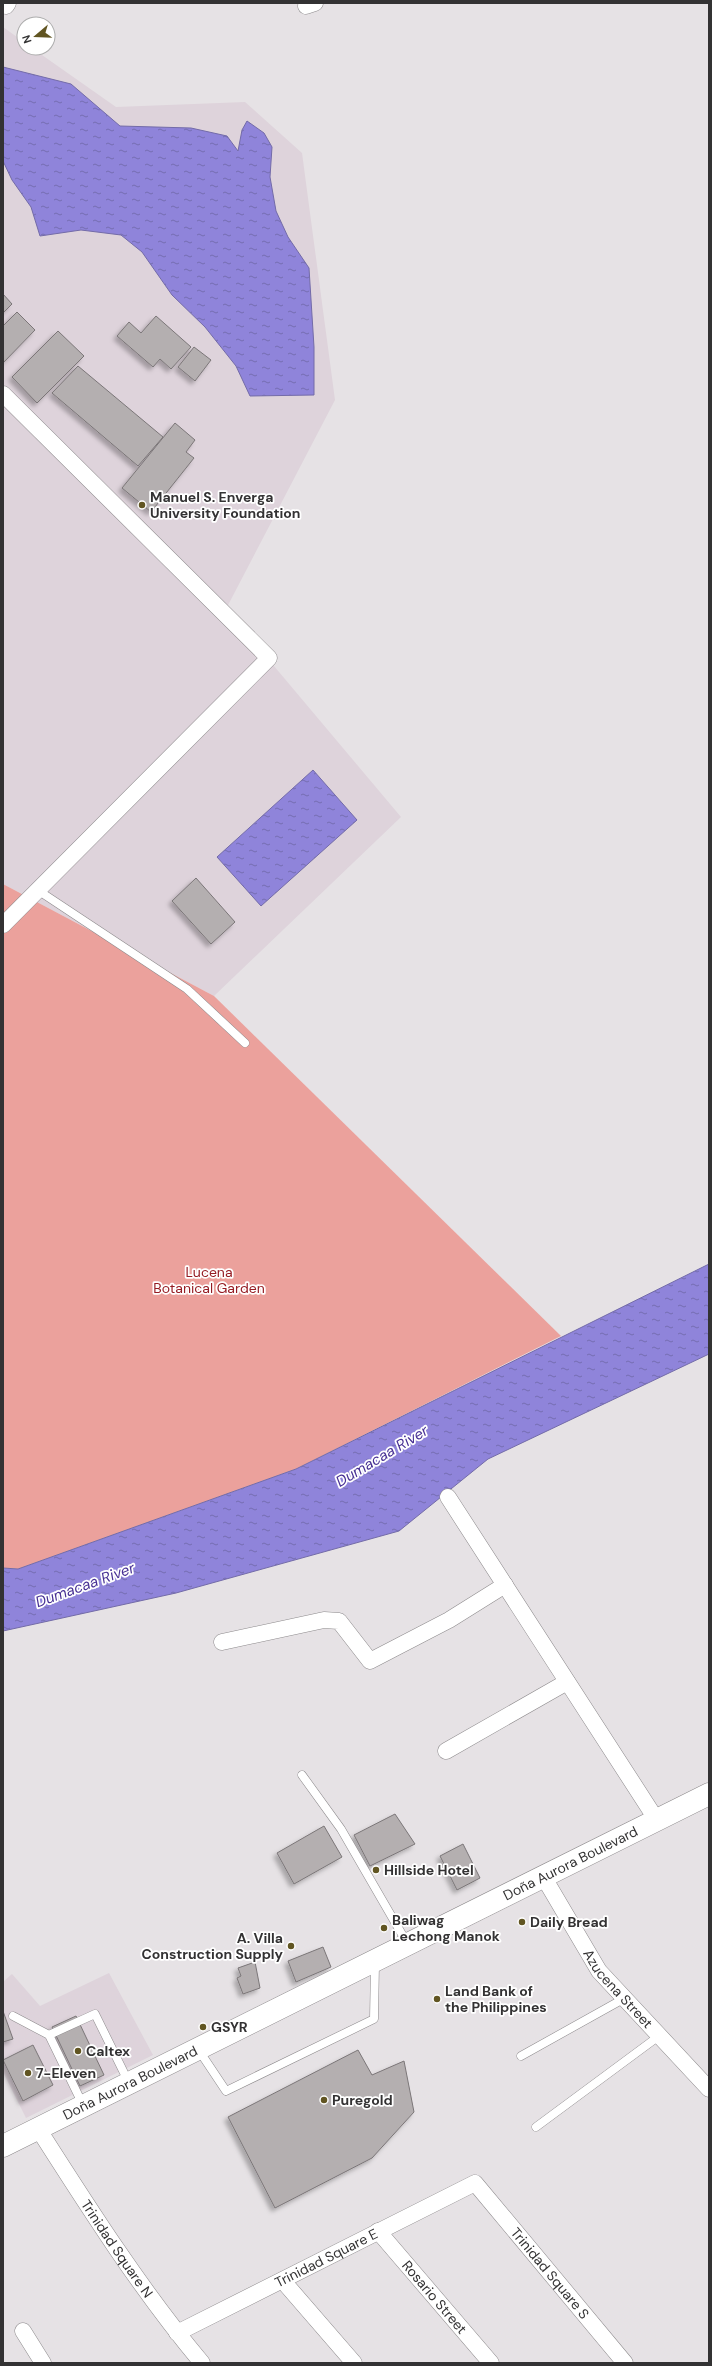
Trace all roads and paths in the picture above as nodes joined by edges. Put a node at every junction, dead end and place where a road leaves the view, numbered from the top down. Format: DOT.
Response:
graph roads {
  1 [pos="3,394"];
  2 [pos="38,891"];
  3 [pos="3,924"];
  4 [pos="245,1043"];
  5 [pos="448,1498"];
  6 [pos="505,1584"];
  7 [pos="222,1642"];
  8 [pos="567,1682"];
  9 [pos="446,1751"];
  10 [pos="302,1776"];
  11 [pos="709,1794"];
  12 [pos="656,1819"];
  13 [pos="543,1876"];
  14 [pos="407,1943"];
  15 [pos="375,1959"];
  16 [pos="625,1998"];
  17 [pos="13,2016"];
  18 [pos="49,2035"];
  19 [pos="659,2036"];
  20 [pos="198,2049"];
  21 [pos="521,2056"];
  22 [pos="129,2084"];
  23 [pos="709,2089"];
  24 [pos="84,2106"];
  25 [pos="536,2127"];
  26 [pos="39,2130"];
  27 [pos="3,2146"];
  28 [pos="475,2183"];
  29 [pos="378,2231"];
  30 [pos="284,2281"];
  31 [pos="23,2331"];
  32 [pos="177,2333"];
  33 [pos="43,2363"];
  34 [pos="202,2363"];
  35 [pos="354,2363"];
  36 [pos="491,2363"];
  37 [pos="625,2363"];
  1 -- 2 [label="street"];
  2 -- 3 [label="street"];
  2 -- 4 [label="lane"];
  5 -- 6 [label="street"];
  6 -- 7 [label="street"];
  6 -- 8 [label="street"];
  8 -- 9 [label="street"];
  8 -- 12 [label="street"];
  10 -- 14 [label="lane"];
  11 -- 12 [label="main road, Doña Aurora Boulevard"];
  12 -- 13 [label="main road, Doña Aurora Boulevard"];
  13 -- 14 [label="main road, Doña Aurora Boulevard"];
  13 -- 16 [label="street, Azucena Street"];
  14 -- 15 [label="main road, Doña Aurora Boulevard"];
  15 -- 20 [label="main road, Doña Aurora Boulevard"];
  15 -- 20 [label="lane"];
  16 -- 19 [label="street, Azucena Street"];
  16 -- 21 [label="lane"];
  17 -- 18 [label="lane"];
  18 -- 22 [label="lane"];
  18 -- 24 [label="lane"];
  19 -- 23 [label="street, Azucena Street"];
  19 -- 25 [label="lane"];
  20 -- 22 [label="main road, Doña Aurora Boulevard"];
  22 -- 24 [label="main road, Doña Aurora Boulevard"];
  24 -- 26 [label="main road, Doña Aurora Boulevard"];
  26 -- 27 [label="main road, Doña Aurora Boulevard"];
  26 -- 32 [label="street, Trinidad Square N"];
  28 -- 29 [label="street, Trinidad Square E"];
  28 -- 37 [label="street, Trinidad Square S"];
  29 -- 30 [label="street, Trinidad Square E"];
  29 -- 36 [label="street, Rosario Street"];
  30 -- 32 [label="street, Trinidad Square E"];
  30 -- 35 [label="street"];
  31 -- 33 [label="street"];
  32 -- 34 [label="street, Trinidad Square N"];
}
